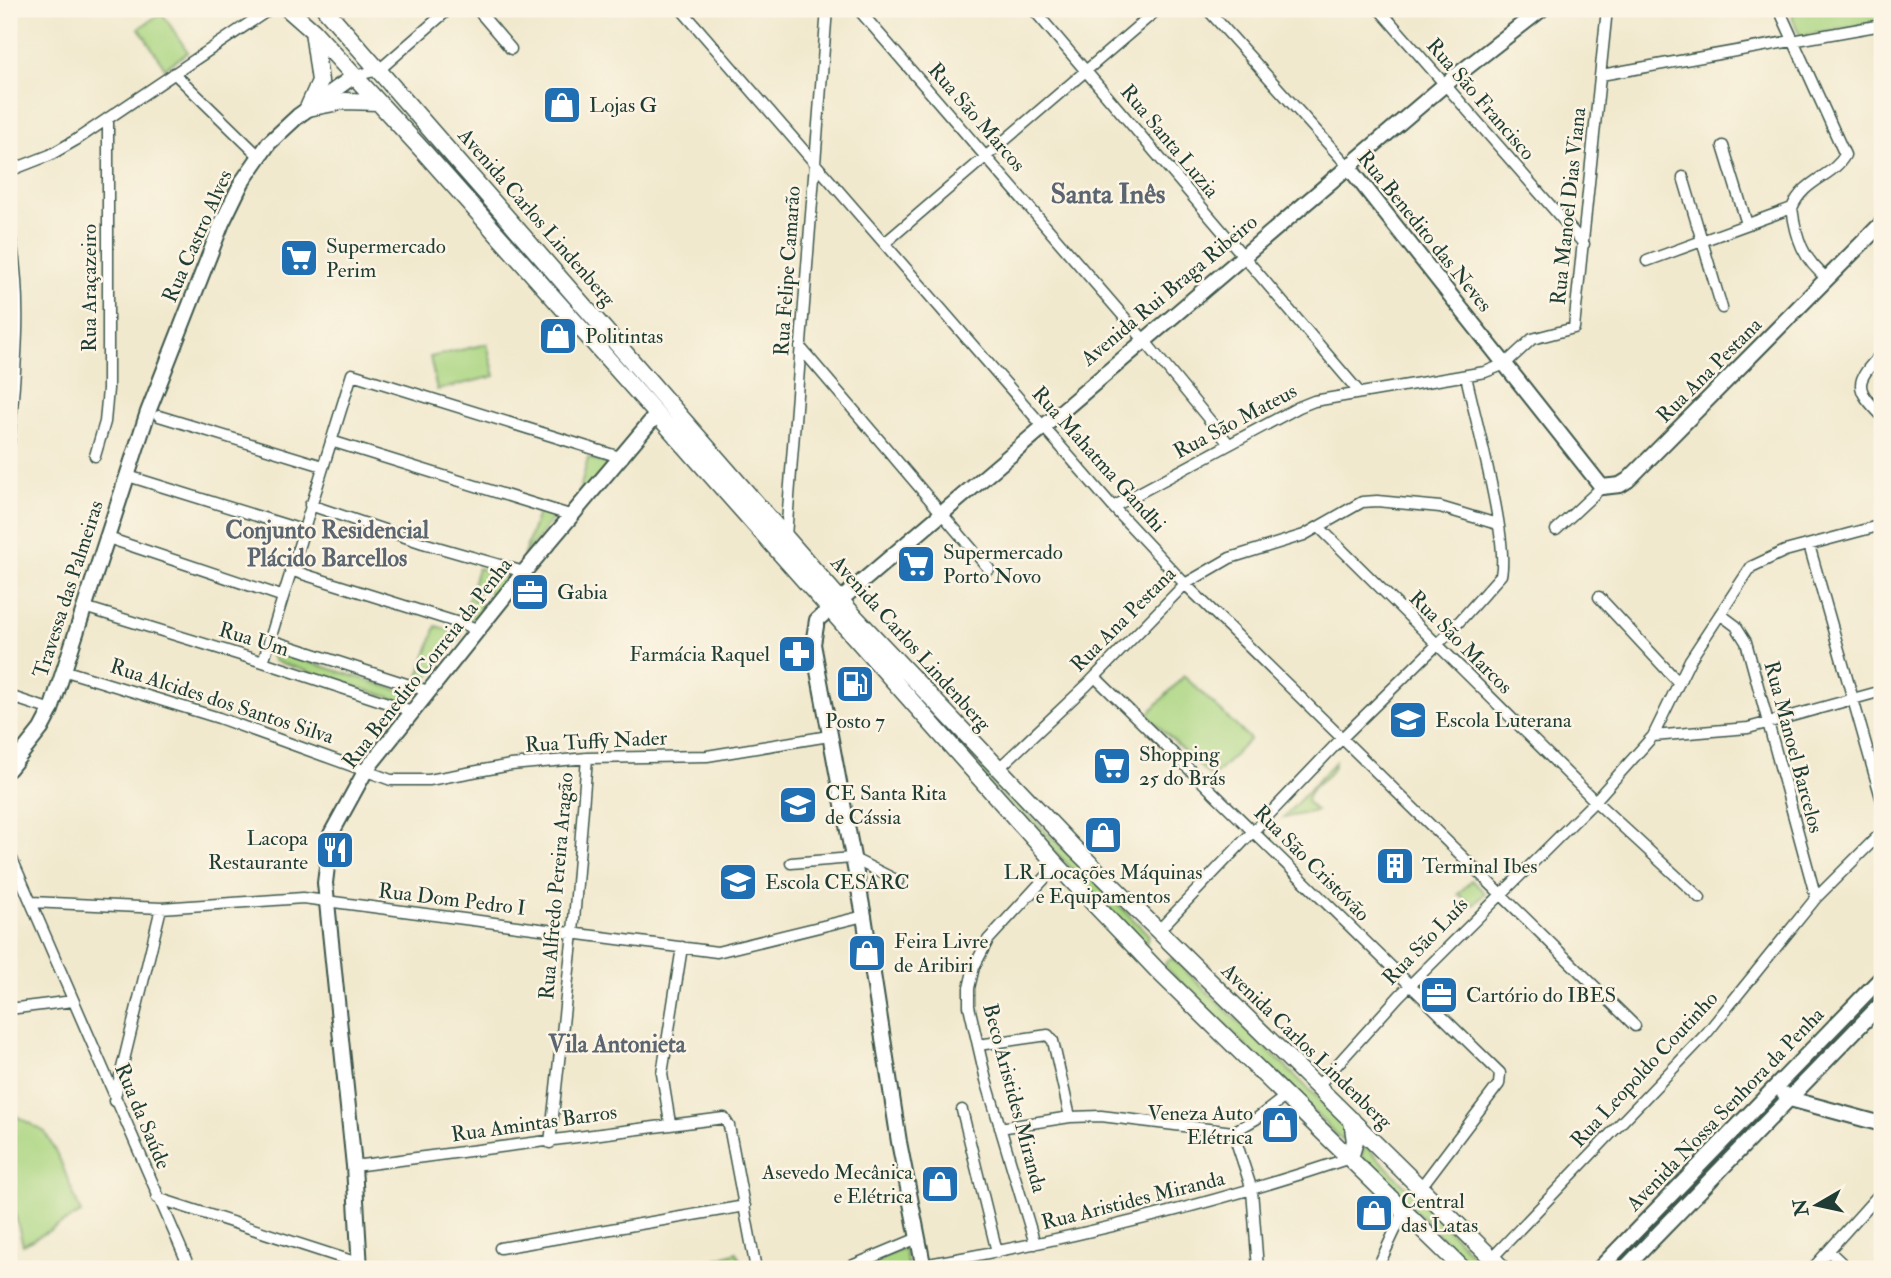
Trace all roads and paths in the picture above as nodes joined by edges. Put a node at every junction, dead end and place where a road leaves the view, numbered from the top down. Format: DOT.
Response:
graph roads {
  1 [pos="270,9"];
  2 [pos="288,9"];
  3 [pos="325,9"];
  4 [pos="449,9"];
  5 [pos="477,9"];
  6 [pos="681,9"];
  7 [pos="827,9"];
  8 [pos="858,9"];
  9 [pos="1033,9"];
  10 [pos="1158,9"];
  11 [pos="1207,9"];
  12 [pos="1379,9"];
  13 [pos="1542,9"];
  14 [pos="1606,9"];
  15 [pos="1779,9"];
  16 [pos="1882,24"];
  17 [pos="313,31"];
  18 [pos="1793,41"];
  19 [pos="359,48"];
  20 [pos="511,49"];
  21 [pos="379,70"];
  22 [pos="1086,71"];
  23 [pos="174,73"];
  24 [pos="1601,75"];
  25 [pos="354,76"];
  26 [pos="1443,86"];
  27 [pos="378,102"];
  28 [pos="308,108"];
  29 [pos="108,118"];
  30 [pos="1723,146"];
  31 [pos="259,156"];
  32 [pos="986,156"];
  33 [pos="814,161"];
  34 [pos="1348,166"];
  35 [pos="9,172"];
  36 [pos="1683,177"];
  37 [pos="1792,208"];
  38 [pos="1882,223"];
  39 [pos="1747,224"];
  40 [pos="9,230"];
  41 [pos="1703,240"];
  42 [pos="886,242"];
  43 [pos="1584,244"];
  44 [pos="1242,256"];
  45 [pos="1647,261"];
  46 [pos="1828,279"];
  47 [pos="1722,307"];
  48 [pos="1144,340"];
  49 [pos="800,347"];
  50 [pos="1882,353"];
  51 [pos="1505,364"];
  52 [pos="1466,376"];
  53 [pos="1360,393"];
  54 [pos="667,399"];
  55 [pos="153,414"];
  56 [pos="657,414"];
  57 [pos="1882,416"];
  58 [pos="1042,426"];
  59 [pos="331,441"];
  60 [pos="9,443"];
  61 [pos="1229,444"];
  62 [pos="95,456"];
  63 [pos="623,458"];
  64 [pos="323,466"];
  65 [pos="128,476"];
  66 [pos="1602,487"];
  67 [pos="310,505"];
  68 [pos="1113,507"];
  69 [pos="941,512"];
  70 [pos="573,516"];
  71 [pos="1497,524"];
  72 [pos="1882,525"];
  73 [pos="1319,527"];
  74 [pos="302,530"];
  75 [pos="1556,530"];
  76 [pos="786,536"];
  77 [pos="106,537"];
  78 [pos="1809,545"];
  79 [pos="989,569"];
  80 [pos="290,570"];
  81 [pos="524,572"];
  82 [pos="1185,584"];
  83 [pos="281,596"];
  84 [pos="1598,597"];
  85 [pos="833,603"];
  86 [pos="84,607"];
  87 [pos="1720,614"];
  88 [pos="478,629"];
  89 [pos="270,640"];
  90 [pos="1437,645"];
  91 [pos="263,662"];
  92 [pos="66,671"];
  93 [pos="1095,677"];
  94 [pos="1679,683"];
  95 [pos="428,691"];
  96 [pos="1882,691"];
  97 [pos="9,696"];
  98 [pos="1854,698"];
  99 [pos="51,709"];
  100 [pos="412,711"];
  101 [pos="1766,723"];
  102 [pos="829,736"];
  103 [pos="1653,736"];
  104 [pos="1343,737"];
  105 [pos="587,758"];
  106 [pos="9,769"];
  107 [pos="999,769"];
  108 [pos="366,770"];
  109 [pos="1595,801"];
  110 [pos="1882,801"];
  111 [pos="1252,831"];
  112 [pos="1882,832"];
  113 [pos="9,852"];
  114 [pos="852,858"];
  115 [pos="791,863"];
  116 [pos="1057,865"];
  117 [pos="898,881"];
  118 [pos="1501,891"];
  119 [pos="1700,898"];
  120 [pos="1816,898"];
  121 [pos="31,902"];
  122 [pos="327,902"];
  123 [pos="161,908"];
  124 [pos="864,916"];
  125 [pos="1158,931"];
  126 [pos="573,933"];
  127 [pos="682,947"];
  128 [pos="1158,971"];
  129 [pos="1882,978"];
  130 [pos="1409,985"];
  131 [pos="73,1000"];
  132 [pos="1882,1003"];
  133 [pos="9,1009"];
  134 [pos="1847,1014"];
  135 [pos="1635,1026"];
  136 [pos="1860,1027"];
  137 [pos="978,1045"];
  138 [pos="1317,1087"];
  139 [pos="1776,1087"];
  140 [pos="1286,1096"];
  141 [pos="1790,1099"];
  142 [pos="114,1101"];
  143 [pos="962,1110"];
  144 [pos="1070,1117"];
  145 [pos="1353,1120"];
  146 [pos="670,1123"];
  147 [pos="1882,1124"];
  148 [pos="1000,1128"];
  149 [pos="1233,1132"];
  150 [pos="550,1143"];
  151 [pos="1349,1158"];
  152 [pos="354,1166"];
  153 [pos="1422,1187"];
  154 [pos="1252,1190"];
  155 [pos="1882,1191"];
  156 [pos="157,1198"];
  157 [pos="746,1206"];
  158 [pos="1404,1212"];
  159 [pos="1640,1227"];
  160 [pos="918,1238"];
  161 [pos="1653,1240"];
  162 [pos="1035,1244"];
  163 [pos="500,1248"];
  164 [pos="998,1252"];
  165 [pos="1830,1252"];
  166 [pos="1498,1264"];
  167 [pos="360,1267"];
  168 [pos="923,1267"];
  169 [pos="850,1268"];
  170 [pos="190,1269"];
  171 [pos="756,1269"];
  172 [pos="1258,1269"];
  173 [pos="1377,1269"];
  174 [pos="1462,1269"];
  175 [pos="1599,1269"];
  176 [pos="1625,1269"];
  177 [pos="1812,1269"];
  178 [pos="1848,1269"];
  1 -- 23 [label="street"];
  2 -- 17 [label="main road, Avenida Carlos Lindenberg"];
  3 -- 19 [label="main road, Avenida Carlos Lindenberg"];
  4 -- 21 [label="street"];
  5 -- 20 [label="street"];
  6 -- 33 [label="street, Rua Mahatma Gandhi"];
  7 -- 33 [label="street, Rua Felipe Camarão"];
  8 -- 32 [label="street, Rua São Marcos"];
  9 -- 22 [label="street, Rua Santa Luzia"];
  10 -- 22 [label="street"];
  11 -- 34 [label="street, Rua Benedito das Neves"];
  12 -- 26 [label="street, Rua São Francisco"];
  13 -- 26 [label="street, Avenida Rui Braga Ribeiro"];
  14 -- 24 [label="street, Rua Manoel Dias Viana"];
  15 -- 18 [label="street"];
  16 -- 18 [label="street"];
  17 -- 25 [label="main road, Avenida Carlos Lindenberg"];
  17 -- 28 [label="main road"];
  18 -- 24 [label="street"];
  18 -- 37 [label="street"];
  19 -- 21 [label="main road, Avenida Carlos Lindenberg"];
  19 -- 25 [label="main road"];
  21 -- 25 [label="street"];
  21 -- 54 [label="main road, Avenida Carlos Lindenberg"];
  22 -- 32 [label="street"];
  22 -- 44 [label="street, Rua Santa Luzia"];
  23 -- 29 [label="street"];
  23 -- 31 [label="street"];
  24 -- 43 [label="street, Rua Manoel Dias Viana"];
  25 -- 27 [label="main road, Avenida Carlos Lindenberg"];
  25 -- 28 [label="street, Rua Castro Alves"];
  26 -- 34 [label="street, Avenida Rui Braga Ribeiro"];
  26 -- 43 [label="street, Rua São Francisco"];
  27 -- 28 [label="main road"];
  27 -- 56 [label="main road, Avenida Carlos Lindenberg"];
  28 -- 31 [label="street, Rua Castro Alves"];
  29 -- 35 [label="street"];
  29 -- 62 [label="street, Rua Araçazeiro"];
  30 -- 39 [label="street"];
  31 -- 55 [label="street, Rua Castro Alves"];
  32 -- 42 [label="street"];
  32 -- 48 [label="street, Rua São Marcos"];
  33 -- 42 [label="street, Rua Mahatma Gandhi"];
  33 -- 49 [label="street, Rua Felipe Camarão"];
  34 -- 44 [label="street, Avenida Rui Braga Ribeiro"];
  34 -- 51 [label="street, Rua Benedito das Neves"];
  36 -- 41 [label="street"];
  37 -- 39 [label="street"];
  37 -- 46 [label="street"];
  38 -- 46 [label="street, Rua Ana Pestana"];
  39 -- 41 [label="street"];
  40 -- 60 [label="street"];
  41 -- 45 [label="street"];
  41 -- 47 [label="street"];
  42 -- 58 [label="street, Rua Mahatma Gandhi"];
  43 -- 51 [label="street, Rua Manoel Dias Viana"];
  44 -- 48 [label="street, Avenida Rui Braga Ribeiro"];
  44 -- 53 [label="street, Rua Santa Luzia"];
  46 -- 66 [label="street, Rua Ana Pestana"];
  48 -- 58 [label="street, Avenida Rui Braga Ribeiro"];
  48 -- 61 [label="street, Rua São Marcos"];
  49 -- 69 [label="street"];
  49 -- 76 [label="street, Rua Felipe Camarão"];
  50 -- 57 [label="street"];
  51 -- 52 [label="street, Rua São Mateus"];
  51 -- 66 [label="street, Rua Benedito das Neves"];
  52 -- 53 [label="street, Rua São Mateus"];
  52 -- 71 [label="street"];
  53 -- 61 [label="street, Rua São Mateus"];
  54 -- 56 [label="main road"];
  54 -- 76 [label="main road, Avenida Carlos Lindenberg"];
  55 -- 64 [label="street"];
  55 -- 65 [label="street, Travessa das Palmeiras"];
  56 -- 63 [label="street, Rua Benedito Correia da Penha"];
  56 -- 85 [label="main road, Avenida Carlos Lindenberg"];
  58 -- 68 [label="street, Rua Mahatma Gandhi"];
  58 -- 69 [label="street, Avenida Rui Braga Ribeiro"];
  59 -- 63 [label="street"];
  59 -- 64 [label="street"];
  59 -- 70 [label="street"];
  61 -- 68 [label="street, Rua São Mateus"];
  63 -- 70 [label="street, Rua Benedito Correia da Penha"];
  64 -- 67 [label="street"];
  65 -- 74 [label="street"];
  65 -- 77 [label="street, Travessa das Palmeiras"];
  66 -- 75 [label="street, Rua Ana Pestana"];
  67 -- 74 [label="street"];
  67 -- 81 [label="street"];
  68 -- 82 [label="street, Rua Mahatma Gandhi"];
  69 -- 79 [label="street"];
  69 -- 85 [label="street, Avenida Rui Braga Ribeiro"];
  70 -- 81 [label="street, Rua Benedito Correia da Penha"];
  71 -- 73 [label="street, Rua Ana Pestana"];
  71 -- 90 [label="street"];
  72 -- 78 [label="street, Rua São Luís"];
  73 -- 82 [label="street, Rua Ana Pestana"];
  73 -- 90 [label="street, Rua São Marcos"];
  74 -- 80 [label="street"];
  76 -- 85 [label="main road, Avenida Carlos Lindenberg"];
  77 -- 83 [label="street"];
  77 -- 86 [label="street, Travessa das Palmeiras"];
  78 -- 87 [label="street, Rua São Luís"];
  78 -- 98 [label="street"];
  80 -- 83 [label="street"];
  80 -- 88 [label="street"];
  81 -- 88 [label="street, Rua Benedito Correia da Penha"];
  82 -- 93 [label="street, Rua Ana Pestana"];
  82 -- 104 [label="street, Rua Mahatma Gandhi"];
  83 -- 89 [label="street"];
  84 -- 94 [label="street"];
  85 -- 102 [label="street"];
  85 -- 107 [label="main road, Avenida Carlos Lindenberg"];
  85 -- 116 [label="main road, Avenida Carlos Lindenberg"];
  86 -- 91 [label="street, Rua Um"];
  86 -- 92 [label="street, Travessa das Palmeiras"];
  87 -- 94 [label="street, Rua São Luís"];
  87 -- 101 [label="street, Rua Manoel Barcelos"];
  88 -- 95 [label="street, Rua Benedito Correia da Penha"];
  89 -- 91 [label="street"];
  89 -- 95 [label="street, Rua Um"];
  90 -- 104 [label="street"];
  90 -- 109 [label="street, Rua São Marcos"];
  91 -- 100 [label="street, Rua Um"];
  92 -- 99 [label="street, Travessa das Palmeiras"];
  92 -- 108 [label="street, Rua Alcides dos Santos Silva"];
  93 -- 107 [label="street, Rua Ana Pestana"];
  93 -- 111 [label="street, Rua São Cristóvão"];
  94 -- 103 [label="street, Rua São Luís"];
  95 -- 100 [label="street, Rua Benedito Correia da Penha"];
  96 -- 98 [label="street"];
  97 -- 99 [label="street"];
  98 -- 101 [label="street"];
  98 -- 110 [label="street"];
  99 -- 106 [label="street, Travessa das Palmeiras"];
  100 -- 108 [label="street, Rua Benedito Correia da Penha"];
  101 -- 103 [label="street"];
  101 -- 120 [label="street, Rua Manoel Barcelos"];
  102 -- 105 [label="street, Rua Tuffy Nader"];
  102 -- 114 [label="street"];
  103 -- 109 [label="street, Rua São Luís"];
  104 -- 111 [label="street"];
  104 -- 118 [label="street, Rua Mahatma Gandhi"];
  105 -- 108 [label="street, Rua Tuffy Nader"];
  105 -- 126 [label="street, Rua Alfredo Pereira Aragão"];
  107 -- 125 [label="main road, Avenida Carlos Lindenberg"];
  108 -- 122 [label="street, Rua Benedito Correia da Penha"];
  109 -- 118 [label="street, Rua São Luís"];
  109 -- 119 [label="street, Rua São Marcos"];
  111 -- 125 [label="street"];
  111 -- 130 [label="street, Rua São Cristóvão"];
  112 -- 120 [label="street, Rua Leopoldo Coutinho"];
  113 -- 121 [label="street, Rua da Saúde"];
  114 -- 115 [label="street"];
  114 -- 117 [label="street"];
  114 -- 124 [label="street"];
  116 -- 128 [label="main road, Avenida Carlos Lindenberg"];
  116 -- 137 [label="street, Beco Aristides Miranda"];
  118 -- 130 [label="street, Rua São Luís"];
  118 -- 135 [label="street, Rua Mahatma Gandhi"];
  120 -- 166 [label="street, Rua Leopoldo Coutinho"];
  121 -- 123 [label="street, Rua Dom Pedro I"];
  121 -- 131 [label="street, Rua da Saúde"];
  122 -- 123 [label="street, Rua Dom Pedro I"];
  122 -- 126 [label="street, Rua Dom Pedro I"];
  122 -- 152 [label="street, Rua Benedito Correia da Penha"];
  123 -- 142 [label="street"];
  124 -- 127 [label="street, Rua Dom Pedro I"];
  124 -- 160 [label="street"];
  125 -- 128 [label="main road"];
  125 -- 138 [label="main road, Avenida Carlos Lindenberg"];
  126 -- 127 [label="street, Rua Dom Pedro I"];
  126 -- 150 [label="street, Rua Alfredo Pereira Aragão"];
  127 -- 146 [label="street"];
  128 -- 140 [label="main road, Avenida Carlos Lindenberg"];
  129 -- 134 [label="street, Avenida Nossa Senhora da Penha"];
  130 -- 138 [label="street, Rua São Luís"];
  130 -- 153 [label="street, Rua São Cristóvão"];
  131 -- 133 [label="street"];
  131 -- 142 [label="street, Rua da Saúde"];
  132 -- 136 [label="street, Avenida Nossa Senhora da Penha"];
  134 -- 136 [label="street"];
  134 -- 139 [label="street, Avenida Nossa Senhora da Penha"];
  136 -- 141 [label="street, Avenida Nossa Senhora da Penha"];
  137 -- 144 [label="street"];
  137 -- 148 [label="street, Beco Aristides Miranda"];
  138 -- 145 [label="main road, Avenida Carlos Lindenberg"];
  139 -- 141 [label="street"];
  139 -- 159 [label="street, Avenida Nossa Senhora da Penha"];
  140 -- 149 [label="street"];
  140 -- 151 [label="main road, Avenida Carlos Lindenberg"];
  141 -- 147 [label="street"];
  141 -- 161 [label="street, Avenida Nossa Senhora da Penha"];
  142 -- 156 [label="street, Rua da Saúde"];
  143 -- 164 [label="street"];
  144 -- 148 [label="street"];
  144 -- 149 [label="street"];
  145 -- 151 [label="main road"];
  145 -- 153 [label="main road, Avenida Carlos Lindenberg"];
  146 -- 150 [label="street, Rua Amintas Barros"];
  146 -- 157 [label="street, Rua Amintas Barros"];
  148 -- 162 [label="street, Beco Aristides Miranda"];
  149 -- 154 [label="street"];
  150 -- 152 [label="street, Rua Amintas Barros"];
  151 -- 154 [label="street, Rua Aristides Miranda"];
  151 -- 158 [label="main road, Avenida Carlos Lindenberg"];
  152 -- 167 [label="street, Rua Benedito Correia da Penha"];
  153 -- 166 [label="main road, Avenida Carlos Lindenberg"];
  154 -- 162 [label="street, Rua Aristides Miranda"];
  154 -- 172 [label="street"];
  155 -- 165 [label="street"];
  156 -- 167 [label="street, Rua da Saúde"];
  156 -- 170 [label="street"];
  157 -- 163 [label="street"];
  157 -- 171 [label="street"];
  158 -- 173 [label="street"];
  158 -- 174 [label="main road, Avenida Carlos Lindenberg"];
  159 -- 161 [label="street"];
  159 -- 175 [label="street, Avenida Nossa Senhora da Penha"];
  160 -- 168 [label="street"];
  160 -- 169 [label="street"];
  161 -- 176 [label="street, Avenida Nossa Senhora da Penha"];
  162 -- 164 [label="street, Rua Aristides Miranda"];
  164 -- 168 [label="street, Rua Aristides Miranda"];
  165 -- 177 [label="street"];
  165 -- 178 [label="street"];
}
